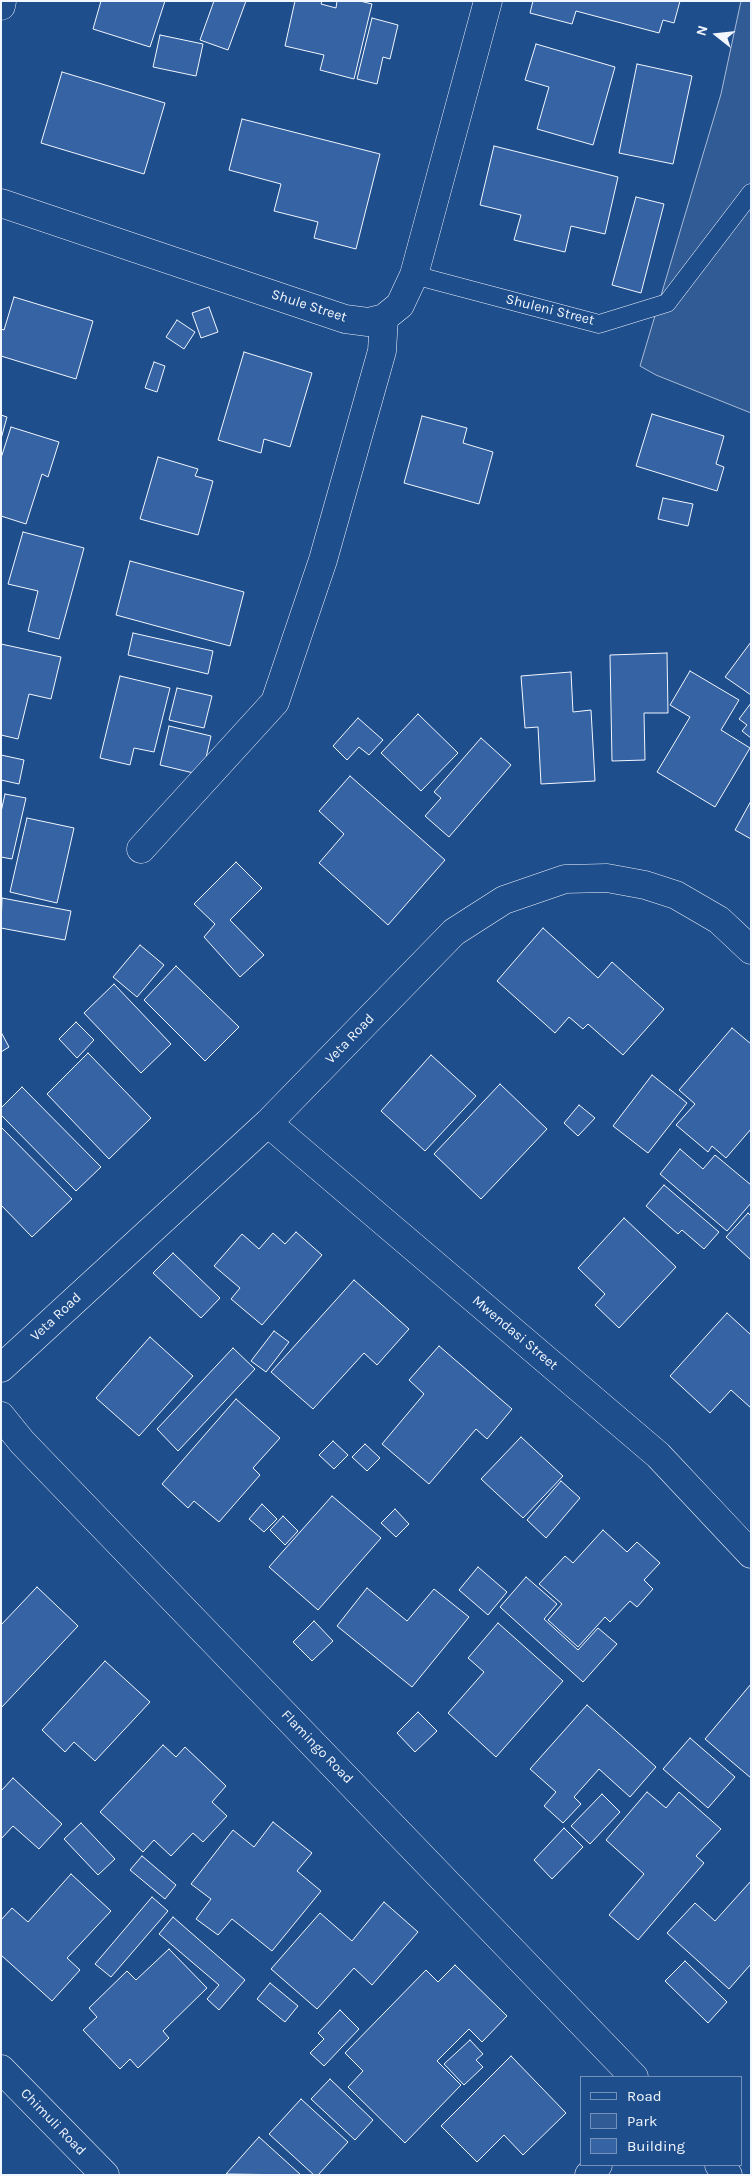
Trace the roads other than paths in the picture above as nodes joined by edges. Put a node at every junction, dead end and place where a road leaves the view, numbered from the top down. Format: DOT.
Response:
graph roads {
  1 [pos="2,1"];
  2 [pos="488,1"];
  3 [pos="1,6"];
  4 [pos="751,193"];
  5 [pos="1,203"];
  6 [pos="414,275"];
  7 [pos="384,318"];
  8 [pos="141,849"];
  9 [pos="751,950"];
  10 [pos="268,1123"];
  11 [pos="1,1368"];
  12 [pos="1,1416"];
  13 [pos="751,1554"];
  14 [pos="1,2069"];
  15 [pos="633,2076"];
  16 [pos="719,2166"];
  17 [pos="105,2175"];
  18 [pos="728,2175"];
  1 -- 3 [label="street"];
  2 -- 6 [label="street"];
  4 -- 6 [label="lane, Shuleni Street"];
  5 -- 7 [label="street, Shule Street"];
  6 -- 7 [label="street"];
  7 -- 8 [label="street"];
  9 -- 10 [label="street, Veta Road"];
  10 -- 11 [label="street, Veta Road"];
  10 -- 13 [label="street, Mwendasi Street"];
  12 -- 15 [label="street, Flamingo Road"];
  14 -- 17 [label="street, Chimuli Road"];
  16 -- 18 [label="street"];
}
